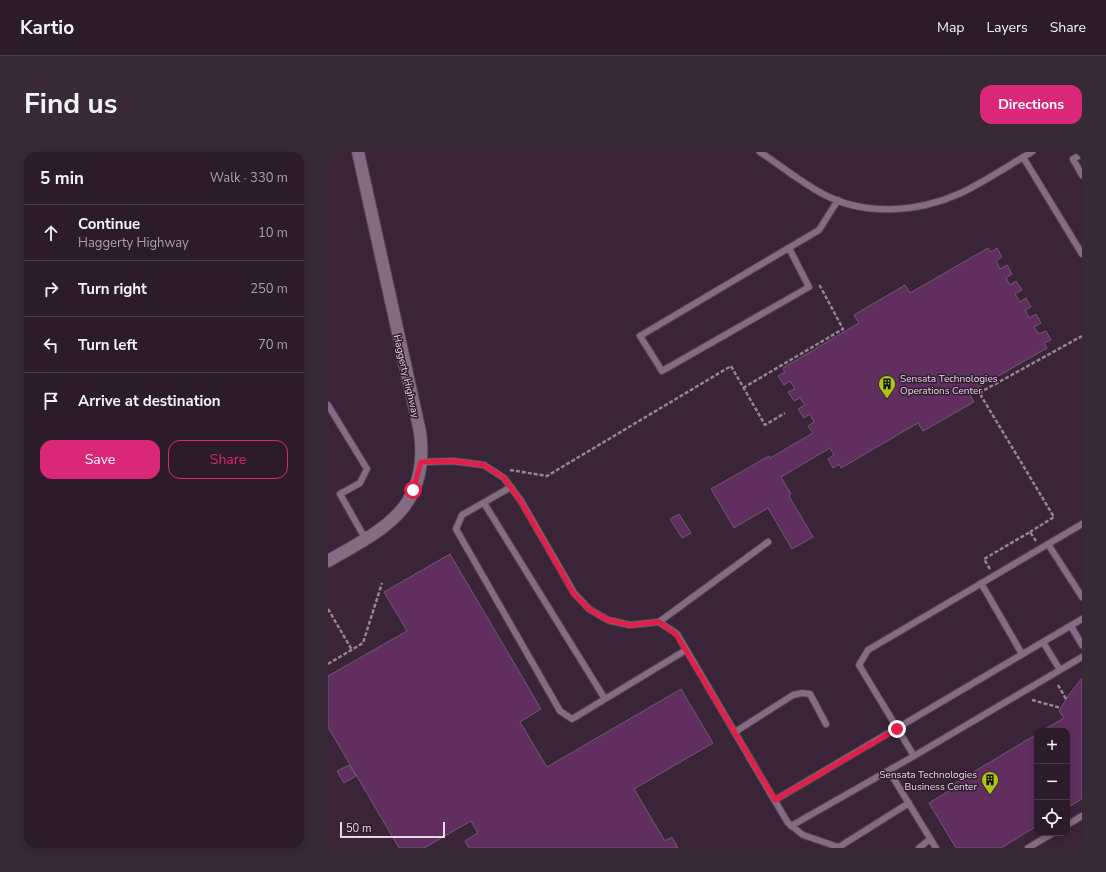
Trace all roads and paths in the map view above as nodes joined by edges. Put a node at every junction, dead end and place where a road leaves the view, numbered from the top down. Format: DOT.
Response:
graph roads {
  1 [pos="358,152"];
  2 [pos="760,152"];
  3 [pos="1032,152"];
  4 [pos="1082,154"];
  5 [pos="1023,157"];
  6 [pos="1082,175"];
  7 [pos="838,200"];
  8 [pos="789,248"];
  9 [pos="1082,254"];
  10 [pos="816,279"];
  11 [pos="1082,336"];
  12 [pos="744,388"];
  13 [pos="976,389"];
  14 [pos="979,393"];
  15 [pos="328,405"];
  16 [pos="786,413"];
  17 [pos="421,462"];
  18 [pos="508,471"];
  19 [pos="511,487"];
  20 [pos="484,503"];
  21 [pos="1082,524"];
  22 [pos="1030,532"];
  23 [pos="366,540"];
  24 [pos="768,542"];
  25 [pos="1048,544"];
  26 [pos="1040,546"];
  27 [pos="328,560"];
  28 [pos="993,574"];
  29 [pos="382,583"];
  30 [pos="981,583"];
  31 [pos="1082,597"];
  32 [pos="328,609"];
  33 [pos="1082,619"];
  34 [pos="659,622"];
  35 [pos="1070,626"];
  36 [pos="1043,642"];
  37 [pos="1082,645"];
  38 [pos="352,650"];
  39 [pos="686,650"];
  40 [pos="1022,654"];
  41 [pos="1082,657"];
  42 [pos="328,664"];
  43 [pos="1060,670"];
  44 [pos="1058,685"];
  45 [pos="605,699"];
  46 [pos="1066,699"];
  47 [pos="1032,700"];
  48 [pos="1061,708"];
  49 [pos="826,724"];
  50 [pos="897,729"];
  51 [pos="735,732"];
  52 [pos="914,756"];
  53 [pos="889,770"];
  54 [pos="775,800"];
  55 [pos="909,802"];
  56 [pos="1082,816"];
  57 [pos="1070,823"];
  58 [pos="791,826"];
  59 [pos="1048,836"];
  60 [pos="930,839"];
  61 [pos="840,848"];
  62 [pos="919,848"];
  63 [pos="936,848"];
  64 [pos="1028,848"];
  1 -- 17 [label="street, Haggerty Highway"];
  2 -- 7 [label="lane"];
  3 -- 5 [label="lane"];
  4 -- 6 [label="lane"];
  5 -- 7 [label="lane"];
  5 -- 9 [label="lane"];
  7 -- 8 [label="lane"];
  8 -- 8 [label="lane"];
  10 -- 12 [label="path"];
  11 -- 14 [label="path"];
  12 -- 16 [label="path"];
  12 -- 18 [label="path"];
  13 -- 14 [label="path"];
  14 -- 22 [label="path"];
  15 -- 23 [label="lane"];
  17 -- 19 [label="lane"];
  17 -- 23 [label="street, Haggerty Highway"];
  19 -- 20 [label="lane"];
  19 -- 34 [label="lane"];
  20 -- 45 [label="lane"];
  20 -- 45 [label="lane"];
  21 -- 25 [label="lane"];
  22 -- 26 [label="path"];
  22 -- 28 [label="path"];
  23 -- 27 [label="street, Haggerty Highway"];
  24 -- 34 [label="lane"];
  25 -- 30 [label="lane"];
  25 -- 31 [label="lane"];
  29 -- 38 [label="path"];
  30 -- 40 [label="lane"];
  30 -- 50 [label="lane"];
  32 -- 38 [label="path"];
  33 -- 35 [label="lane"];
  34 -- 39 [label="lane"];
  35 -- 36 [label="lane"];
  35 -- 37 [label="lane"];
  36 -- 40 [label="lane"];
  36 -- 43 [label="lane"];
  38 -- 42 [label="path"];
  39 -- 45 [label="lane"];
  39 -- 51 [label="lane"];
  40 -- 50 [label="lane"];
  41 -- 43 [label="lane"];
  43 -- 52 [label="lane"];
  44 -- 46 [label="path"];
  47 -- 48 [label="path"];
  49 -- 51 [label="lane"];
  50 -- 52 [label="lane"];
  50 -- 54 [label="lane"];
  51 -- 54 [label="lane"];
  52 -- 53 [label="lane"];
  53 -- 55 [label="lane"];
  53 -- 58 [label="lane"];
  54 -- 58 [label="lane"];
  55 -- 60 [label="lane"];
  55 -- 61 [label="lane"];
  56 -- 57 [label="lane"];
  58 -- 61 [label="lane"];
  59 -- 64 [label="lane"];
  60 -- 62 [label="lane"];
  60 -- 63 [label="lane"];
}
